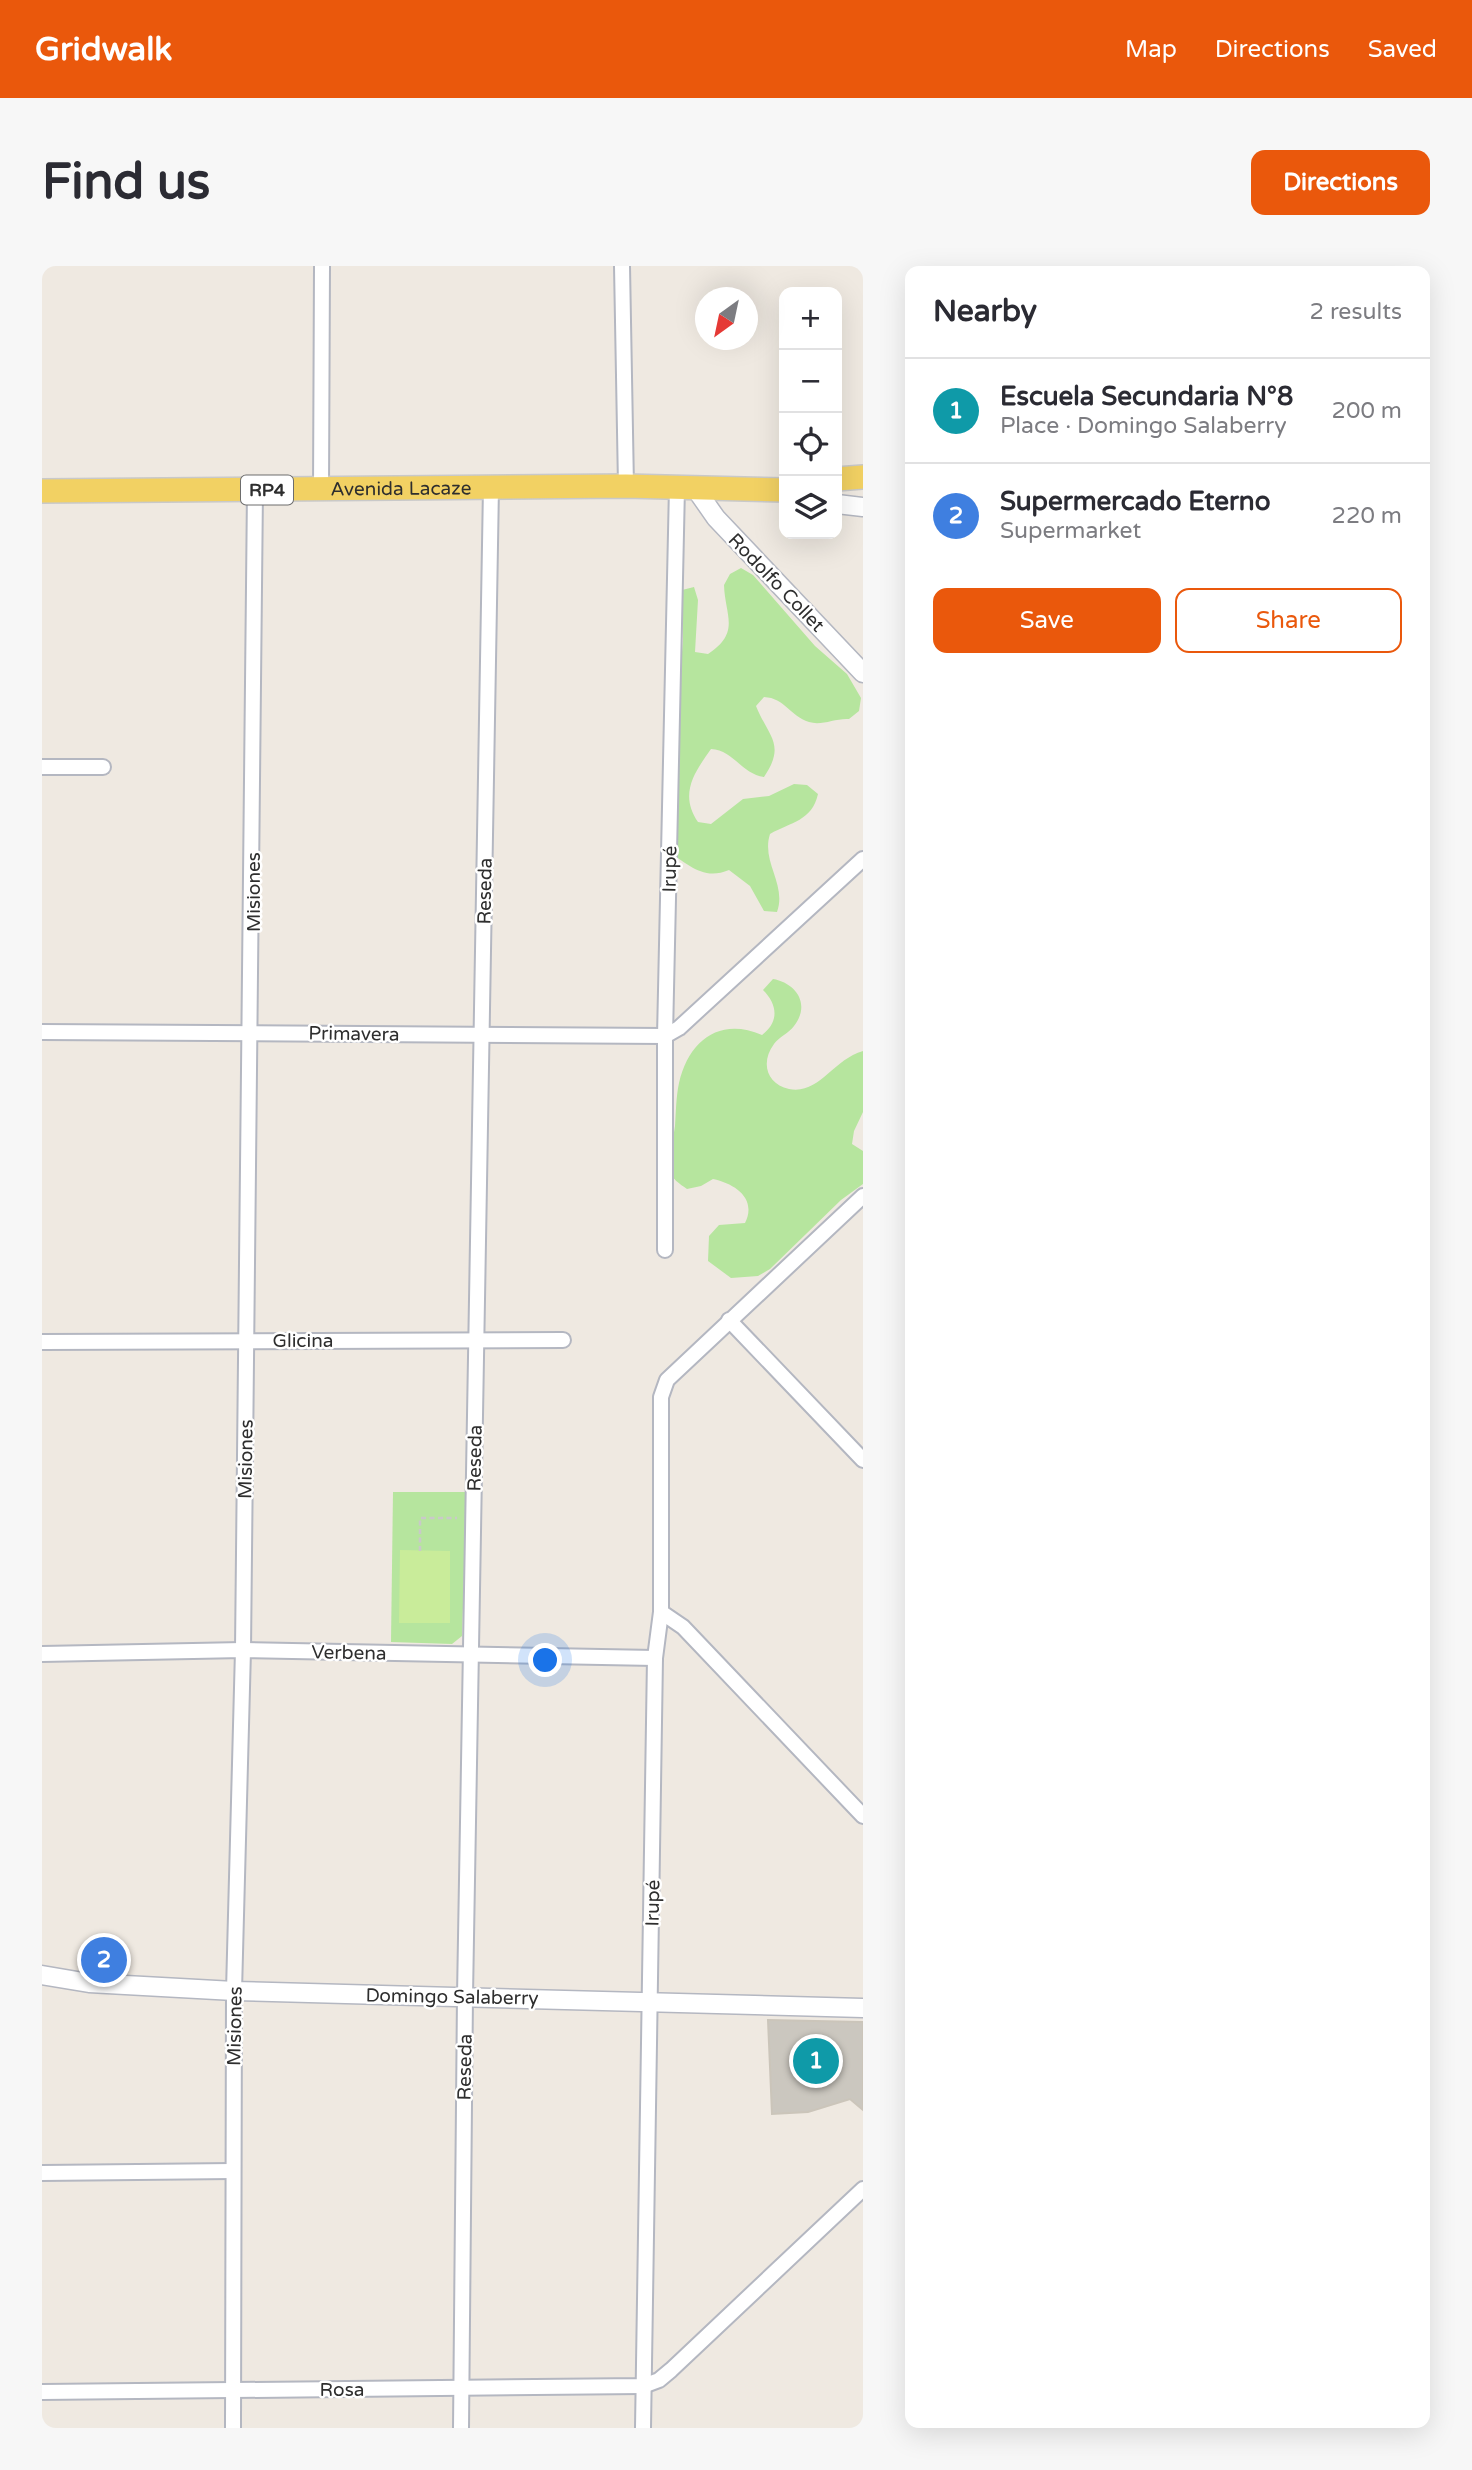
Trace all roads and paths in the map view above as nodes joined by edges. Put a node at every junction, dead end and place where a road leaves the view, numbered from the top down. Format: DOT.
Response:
graph roads {
  1 [pos="321,266"];
  2 [pos="622,266"];
  3 [pos="863,477"];
  4 [pos="842,479"];
  5 [pos="626,486"];
  6 [pos="491,487"];
  7 [pos="686,488"];
  8 [pos="255,490"];
  9 [pos="321,490"];
  10 [pos="779,490"];
  11 [pos="42,491"];
  12 [pos="842,492"];
  13 [pos="863,493"];
  14 [pos="842,505"];
  15 [pos="863,507"];
  16 [pos="863,673"];
  17 [pos="42,767"];
  18 [pos="103,767"];
  19 [pos="863,859"];
  20 [pos="42,1032"];
  21 [pos="252,1032"];
  22 [pos="481,1035"];
  23 [pos="666,1036"];
  24 [pos="863,1196"];
  25 [pos="665,1250"];
  26 [pos="729,1320"];
  27 [pos="246,1340"];
  28 [pos="475,1340"];
  29 [pos="563,1340"];
  30 [pos="42,1342"];
  31 [pos="863,1460"];
  32 [pos="473,1519"];
  33 [pos="420,1550"];
  34 [pos="662,1612"];
  35 [pos="243,1650"];
  36 [pos="42,1654"];
  37 [pos="471,1654"];
  38 [pos="655,1658"];
  39 [pos="863,1816"];
  40 [pos="42,1975"];
  41 [pos="234,1991"];
  42 [pos="465,1996"];
  43 [pos="651,2000"];
  44 [pos="863,2008"];
  45 [pos="233,2171"];
  46 [pos="42,2173"];
  47 [pos="863,2189"];
  48 [pos="643,2386"];
  49 [pos="461,2388"];
  50 [pos="233,2389"];
  51 [pos="42,2392"];
  52 [pos="233,2428"];
  53 [pos="461,2428"];
  54 [pos="643,2428"];
  1 -- 9 [label="street"];
  2 -- 5 [label="street"];
  3 -- 4 [label="main road"];
  5 -- 6 [label="main road, Avenida Lacaze / RP4"];
  5 -- 7 [label="main road, Avenida Lacaze / RP4"];
  6 -- 9 [label="main road, Avenida Lacaze / RP4"];
  6 -- 22 [label="street, Reseda"];
  7 -- 10 [label="main road, Avenida Lacaze / RP4"];
  7 -- 16 [label="street, Rodolfo Collet"];
  7 -- 23 [label="street, Irupé"];
  8 -- 9 [label="main road, Avenida Lacaze / RP4"];
  8 -- 11 [label="main road, Avenida Lacaze / RP4"];
  8 -- 21 [label="street, Misiones"];
  12 -- 13 [label="main road"];
  14 -- 15 [label="street"];
  17 -- 18 [label="street"];
  19 -- 23 [label="street"];
  20 -- 21 [label="street, Primavera"];
  21 -- 22 [label="street, Primavera"];
  21 -- 27 [label="street, Misiones"];
  22 -- 23 [label="street, Primavera"];
  22 -- 28 [label="street, Reseda"];
  23 -- 25 [label="street, Irupé"];
  24 -- 26 [label="street"];
  26 -- 31 [label="street"];
  26 -- 34 [label="street, Irupé"];
  27 -- 28 [label="street, Glicina"];
  27 -- 30 [label="street, Glicina"];
  27 -- 35 [label="street, Misiones"];
  28 -- 29 [label="street, Glicina"];
  28 -- 32 [label="street, Reseda"];
  32 -- 33 [label="path"];
  32 -- 37 [label="street, Reseda"];
  34 -- 38 [label="street, Irupé"];
  34 -- 39 [label="street"];
  35 -- 36 [label="street, Verbena"];
  35 -- 37 [label="street, Verbena"];
  35 -- 41 [label="street, Misiones"];
  37 -- 38 [label="street, Verbena"];
  37 -- 42 [label="street, Reseda"];
  38 -- 43 [label="street, Irupé"];
  40 -- 41 [label="street, Domingo Salaberry"];
  41 -- 42 [label="street, Domingo Salaberry"];
  41 -- 45 [label="street, Misiones"];
  42 -- 43 [label="street, Domingo Salaberry"];
  42 -- 49 [label="street, Reseda"];
  43 -- 44 [label="street, Domingo Salaberry"];
  43 -- 48 [label="street, Irupé"];
  45 -- 46 [label="street"];
  45 -- 50 [label="street, Misiones"];
  47 -- 48 [label="street"];
  48 -- 49 [label="street, Rosa"];
  48 -- 54 [label="street, Irupé"];
  49 -- 50 [label="street, Rosa"];
  49 -- 53 [label="street, Reseda"];
  50 -- 51 [label="street, Rosa"];
  50 -- 52 [label="street, Misiones"];
}
